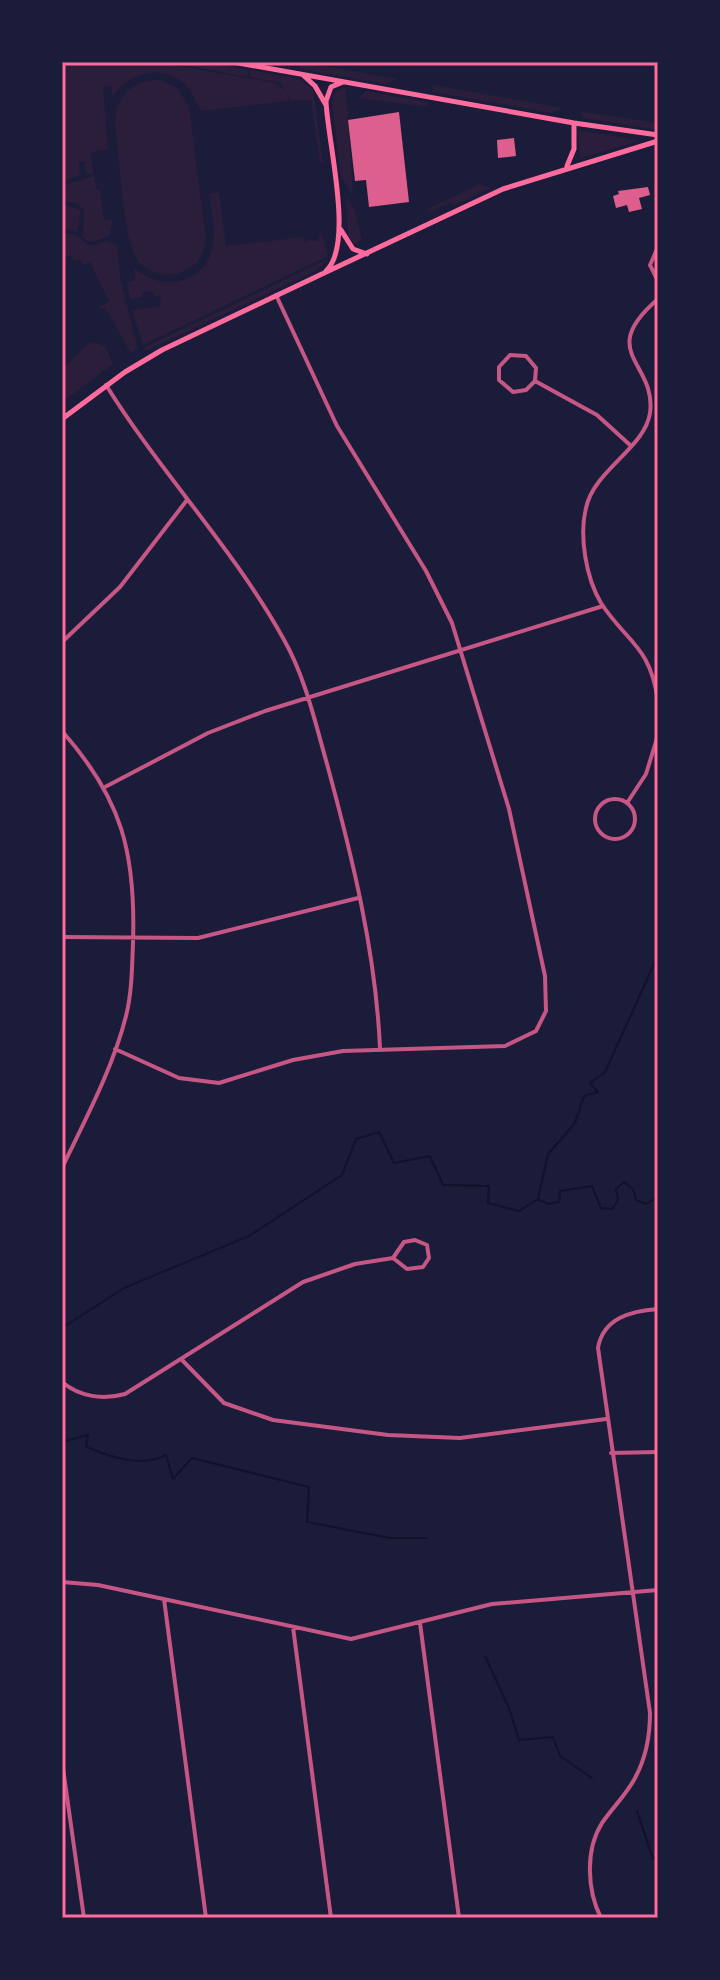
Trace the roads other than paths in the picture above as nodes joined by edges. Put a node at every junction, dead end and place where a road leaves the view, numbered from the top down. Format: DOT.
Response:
graph roads {
  1 [pos="233,62"];
  2 [pos="302,74"];
  3 [pos="343,82"];
  4 [pos="326,106"];
  5 [pos="574,123"];
  6 [pos="658,138"];
  7 [pos="567,166"];
  8 [pos="339,226"];
  9 [pos="658,247"];
  10 [pos="367,254"];
  11 [pos="322,274"];
  12 [pos="658,281"];
  13 [pos="276,295"];
  14 [pos="658,299"];
  15 [pos="535,381"];
  16 [pos="106,385"];
  17 [pos="62,419"];
  18 [pos="630,445"];
  19 [pos="187,499"];
  20 [pos="603,606"];
  21 [pos="62,642"];
  22 [pos="461,649"];
  23 [pos="306,696"];
  24 [pos="658,701"];
  25 [pos="62,731"];
  26 [pos="658,735"];
  27 [pos="105,787"];
  28 [pos="627,803"];
  29 [pos="358,898"];
  30 [pos="62,937"];
  31 [pos="133,938"];
  32 [pos="115,1049"];
  33 [pos="380,1049"];
  34 [pos="62,1168"];
  35 [pos="393,1258"];
  36 [pos="658,1309"];
  37 [pos="182,1360"];
  38 [pos="62,1382"];
  39 [pos="606,1419"];
  40 [pos="658,1452"];
  41 [pos="611,1453"];
  42 [pos="62,1582"];
  43 [pos="658,1590"];
  44 [pos="631,1593"];
  45 [pos="164,1599"];
  46 [pos="420,1622"];
  47 [pos="293,1627"];
  48 [pos="62,1761"];
  49 [pos="72,1831"];
  50 [pos="62,1832"];
  51 [pos="84,1918"];
  52 [pos="206,1918"];
  53 [pos="331,1918"];
  54 [pos="459,1918"];
  55 [pos="601,1918"];
  1 -- 2 [label="main road"];
  2 -- 3 [label="main road"];
  2 -- 4 [label="main road"];
  3 -- 4 [label="main road"];
  3 -- 5 [label="main road"];
  4 -- 8 [label="main road"];
  5 -- 6 [label="main road"];
  5 -- 7 [label="main road"];
  6 -- 7 [label="main road"];
  7 -- 10 [label="main road"];
  8 -- 10 [label="main road"];
  8 -- 11 [label="main road"];
  9 -- 12 [label="street"];
  10 -- 11 [label="main road"];
  11 -- 13 [label="main road"];
  13 -- 16 [label="main road"];
  13 -- 22 [label="street"];
  14 -- 18 [label="street"];
  15 -- 15 [label="street"];
  15 -- 18 [label="street"];
  16 -- 17 [label="main road"];
  16 -- 19 [label="street"];
  18 -- 20 [label="street"];
  19 -- 21 [label="street"];
  19 -- 23 [label="street"];
  20 -- 22 [label="street"];
  20 -- 24 [label="street"];
  22 -- 23 [label="street"];
  22 -- 33 [label="street"];
  23 -- 27 [label="street"];
  23 -- 29 [label="street"];
  25 -- 27 [label="street"];
  26 -- 28 [label="street"];
  27 -- 31 [label="street"];
  28 -- 28 [label="street"];
  29 -- 31 [label="street"];
  29 -- 33 [label="street"];
  30 -- 31 [label="street"];
  31 -- 32 [label="street"];
  32 -- 33 [label="street"];
  32 -- 34 [label="street"];
  35 -- 35 [label="street"];
  35 -- 37 [label="street"];
  36 -- 39 [label="street"];
  37 -- 38 [label="street"];
  37 -- 39 [label="street"];
  39 -- 41 [label="street"];
  40 -- 41 [label="street"];
  41 -- 44 [label="street"];
  42 -- 45 [label="street"];
  43 -- 44 [label="street"];
  44 -- 46 [label="street"];
  44 -- 55 [label="street"];
  45 -- 47 [label="street"];
  45 -- 52 [label="street"];
  46 -- 47 [label="street"];
  46 -- 54 [label="street"];
  47 -- 53 [label="street"];
  48 -- 49 [label="street"];
  49 -- 50 [label="street"];
  49 -- 51 [label="street"];
}
